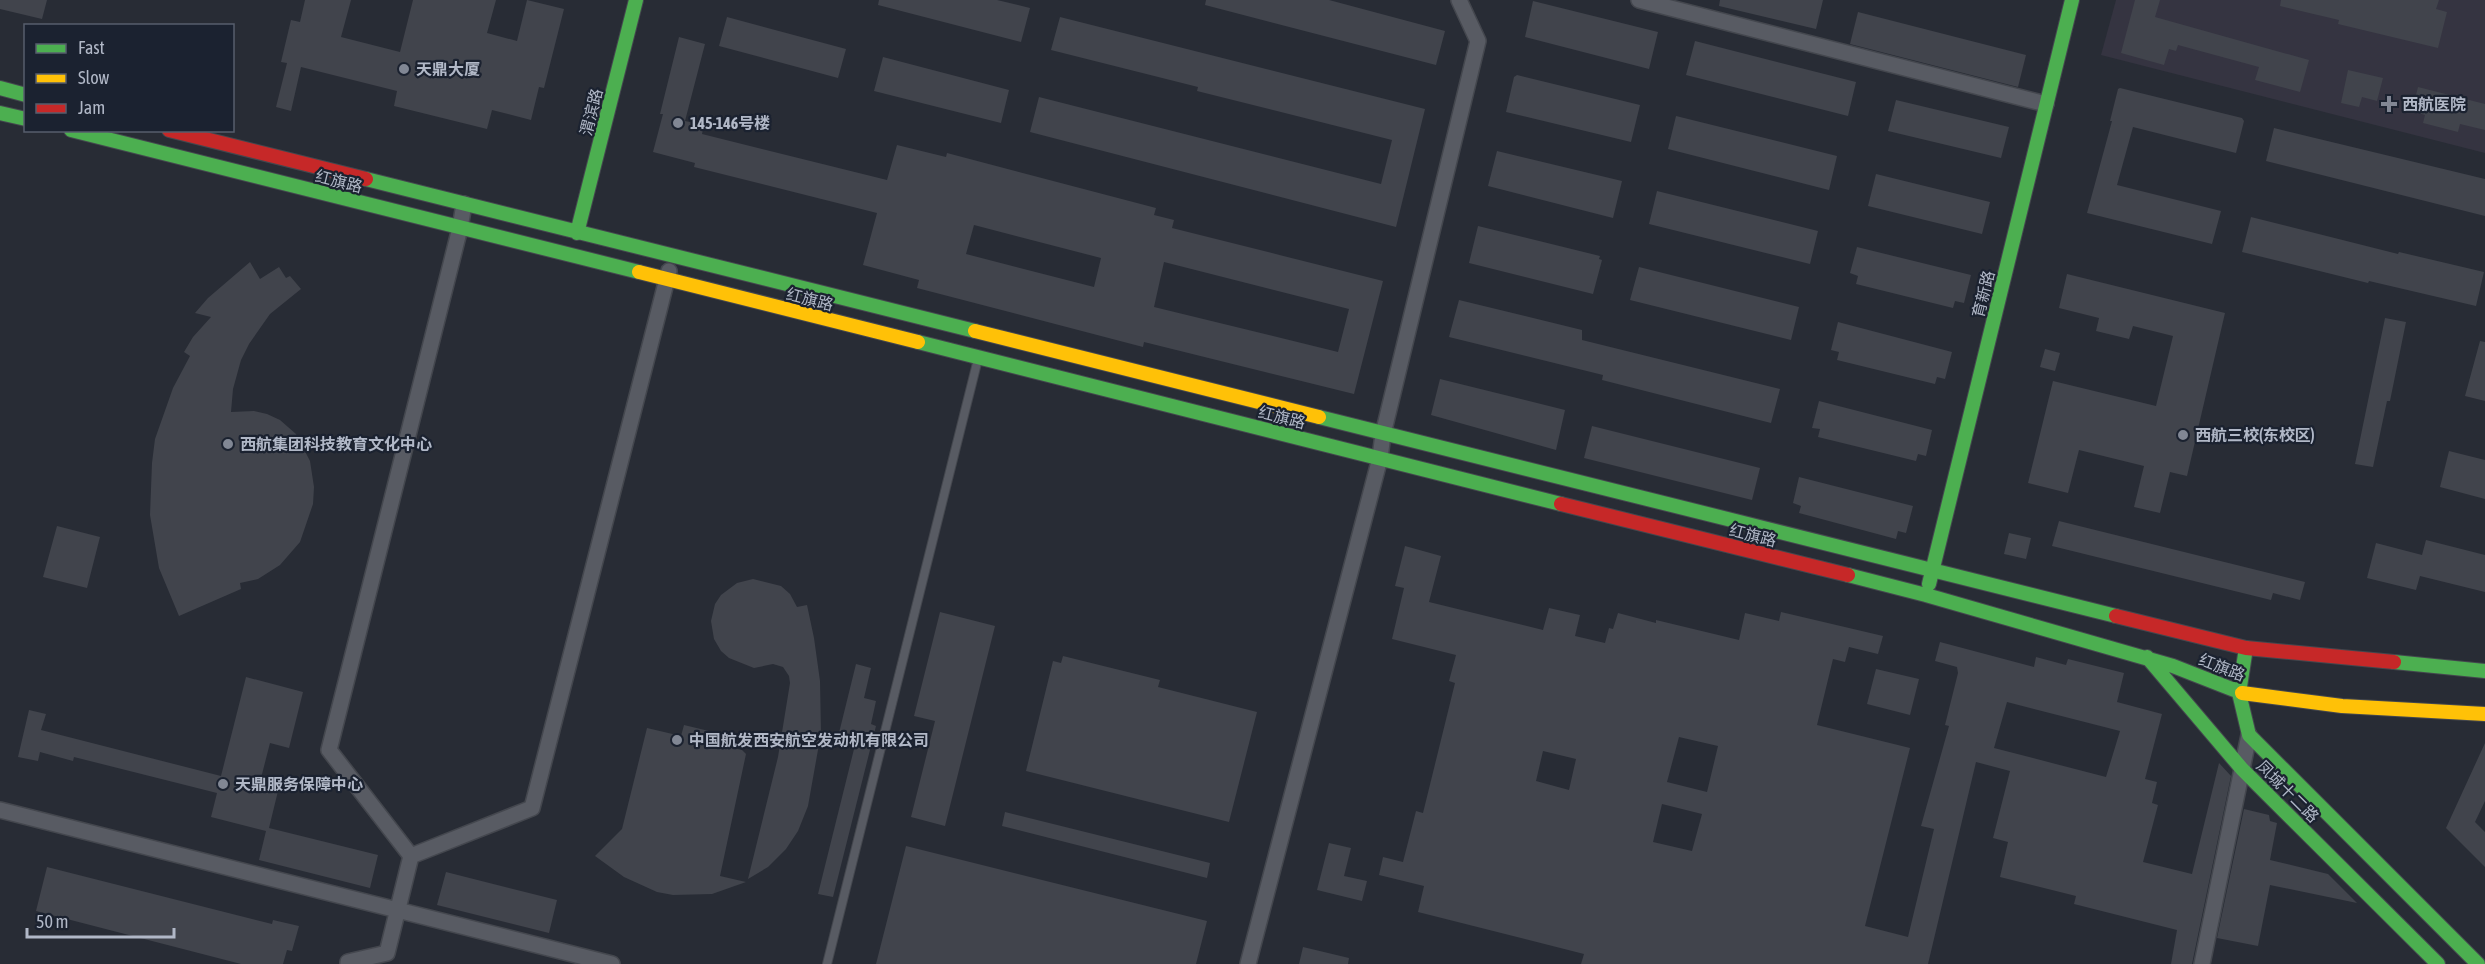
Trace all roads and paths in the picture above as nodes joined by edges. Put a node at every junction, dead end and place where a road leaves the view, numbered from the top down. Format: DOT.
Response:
graph roads {
  1 [pos="636,0"];
  2 [pos="1459,0"];
  3 [pos="1639,0"];
  4 [pos="2072,0"];
  5 [pos="0,88"];
  6 [pos="24,94"];
  7 [pos="2046,104"];
  8 [pos="0,113"];
  9 [pos="24,119"];
  10 [pos="79,132"];
  11 [pos="177,132"];
  12 [pos="464,204"];
  13 [pos="460,228"];
  14 [pos="577,232"];
  15 [pos="673,256"];
  16 [pos="667,280"];
  17 [pos="979,358"];
  18 [pos="1383,434"];
  19 [pos="1380,458"];
  20 [pos="1932,572"];
  21 [pos="1926,595"];
  22 [pos="2151,642"];
  23 [pos="2246,648"];
  24 [pos="2485,671"];
  25 [pos="2239,693"];
  26 [pos="2485,714"];
  27 [pos="2249,735"];
  28 [pos="2242,769"];
  29 [pos="0,810"];
  30 [pos="411,856"];
  31 [pos="398,911"];
  32 [pos="348,964"];
  33 [pos="612,964"];
  34 [pos="827,964"];
  35 [pos="1248,964"];
  36 [pos="2202,964"];
  37 [pos="2438,964"];
  38 [pos="2478,964"];
  1 -- 14 [label="main road, 渭滨路"];
  2 -- 18 [label="street"];
  3 -- 7 [label="street"];
  4 -- 7 [label="main road, 育新路"];
  5 -- 6 [label="main road"];
  7 -- 20 [label="main road, 育新路"];
  8 -- 9 [label="main road"];
  10 -- 13 [label="main road, 红旗路"];
  11 -- 12 [label="main road, 红旗路"];
  12 -- 13 [label="street"];
  12 -- 14 [label="main road, 红旗路"];
  13 -- 16 [label="main road, 红旗路"];
  13 -- 30 [label="street"];
  14 -- 15 [label="main road, 红旗路"];
  15 -- 16 [label="street"];
  15 -- 18 [label="main road, 红旗路"];
  16 -- 17 [label="main road, 红旗路"];
  16 -- 30 [label="street"];
  17 -- 19 [label="main road, 红旗路"];
  17 -- 34 [label="lane"];
  18 -- 19 [label="street"];
  18 -- 20 [label="main road, 红旗路"];
  19 -- 21 [label="main road, 红旗路"];
  19 -- 35 [label="street"];
  20 -- 21 [label="main road, 育新路"];
  20 -- 22 [label="main road, 红旗路"];
  21 -- 22 [label="main road, 红旗路"];
  22 -- 23 [label="main road, 红旗路"];
  22 -- 25 [label="main road, 红旗路"];
  22 -- 28 [label="main road, 凤城十二路"];
  23 -- 24 [label="main road, 红旗路"];
  23 -- 25 [label="main road"];
  25 -- 26 [label="main road, 红旗路"];
  25 -- 27 [label="main road"];
  27 -- 28 [label="street"];
  27 -- 38 [label="main road, 凤城十二路"];
  28 -- 36 [label="street"];
  28 -- 37 [label="main road, 凤城十二路"];
  29 -- 31 [label="street"];
  30 -- 31 [label="street"];
  31 -- 32 [label="street"];
  31 -- 33 [label="street"];
}
